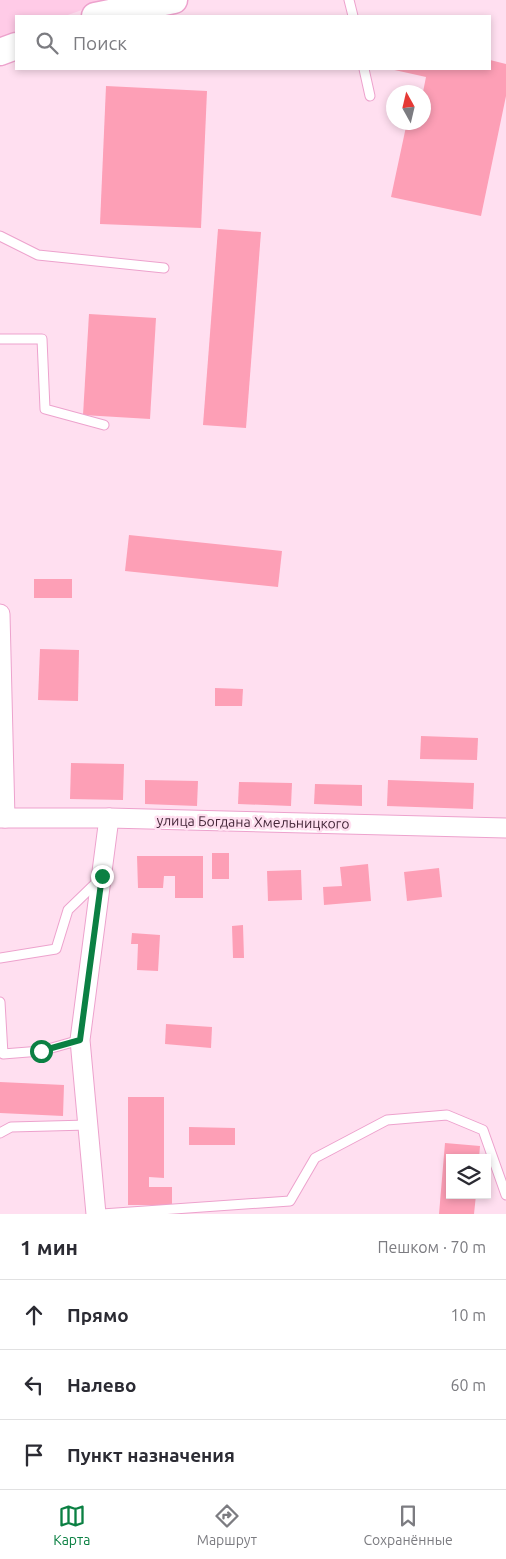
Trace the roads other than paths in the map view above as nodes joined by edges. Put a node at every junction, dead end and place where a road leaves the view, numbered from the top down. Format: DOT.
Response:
graph roads {
  1 [pos="174,0"];
  2 [pos="350,0"];
  3 [pos="100,15"];
  4 [pos="353,15"];
  5 [pos="15,46"];
  6 [pos="0,52"];
  7 [pos="364,70"];
  8 [pos="370,96"];
  9 [pos="0,236"];
  10 [pos="164,268"];
  11 [pos="0,339"];
  12 [pos="104,424"];
  13 [pos="0,614"];
  14 [pos="1,685"];
  15 [pos="2,818"];
  16 [pos="109,818"];
  17 [pos="506,828"];
  18 [pos="102,876"];
  19 [pos="0,958"];
  20 [pos="0,1002"];
  21 [pos="80,1040"];
  22 [pos="89,1125"];
  23 [pos="0,1133"];
  24 [pos="506,1196"];
  25 [pos="96,1214"];
  26 [pos="102,1214"];
  1 -- 3 [label="street"];
  2 -- 4 [label="lane"];
  5 -- 6 [label="street"];
  7 -- 8 [label="lane"];
  9 -- 10 [label="lane"];
  11 -- 12 [label="lane"];
  13 -- 14 [label="street"];
  14 -- 15 [label="street"];
  15 -- 16 [label="street, улица Богдана Хмельницкого"];
  16 -- 17 [label="street, улица Богдана Хмельницкого"];
  16 -- 18 [label="street"];
  18 -- 19 [label="lane"];
  18 -- 21 [label="street"];
  20 -- 21 [label="lane"];
  21 -- 22 [label="street"];
  22 -- 23 [label="lane"];
  22 -- 25 [label="street"];
  24 -- 26 [label="lane"];
}
